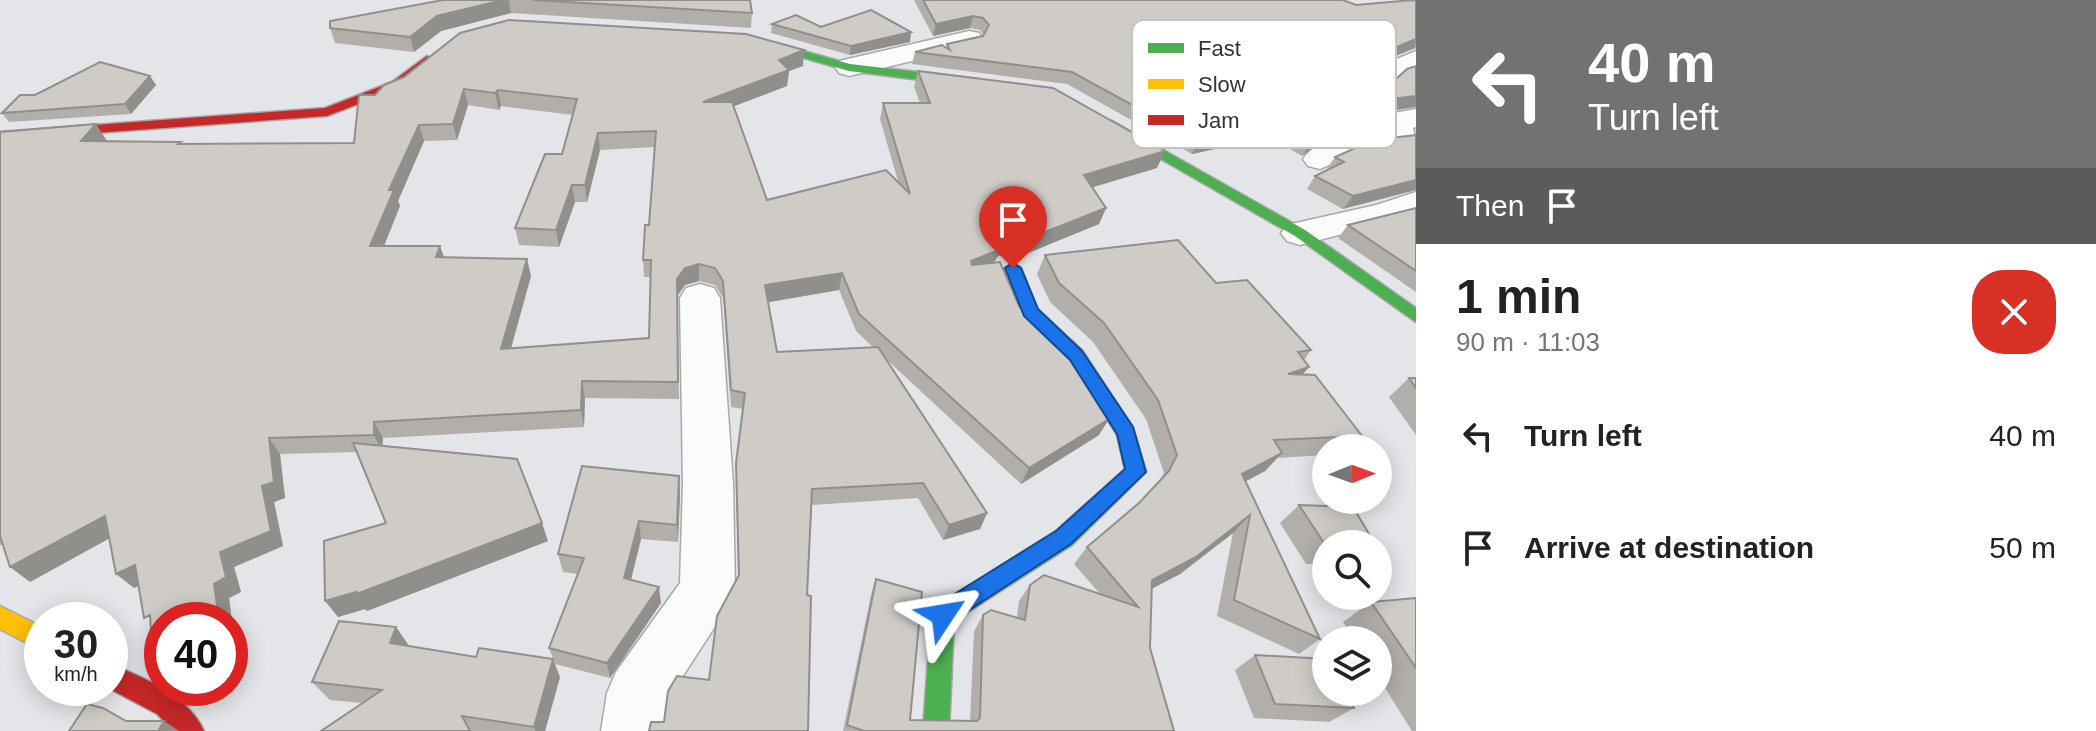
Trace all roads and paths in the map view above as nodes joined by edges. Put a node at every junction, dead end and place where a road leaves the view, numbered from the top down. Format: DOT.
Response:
graph roads {
  1 [pos="733,37"];
  2 [pos="969,39"];
  3 [pos="441,49"];
  4 [pos="1416,60"];
  5 [pos="849,67"];
  6 [pos="1396,69"];
  7 [pos="997,86"];
  8 [pos="1097,116"];
  9 [pos="1416,118"];
  10 [pos="1396,122"];
  11 [pos="0,136"];
  12 [pos="1132,136"];
  13 [pos="1153,148"];
  14 [pos="1342,148"];
  15 [pos="1320,159"];
  16 [pos="1416,203"];
  17 [pos="1300,233"];
  18 [pos="1013,268"];
  19 [pos="700,298"];
  20 [pos="1416,316"];
  21 [pos="0,617"];
  22 [pos="24,630"];
  23 [pos="128,685"];
  24 [pos="191,731"];
  25 [pos="632,731"];
  26 [pos="936,731"];
  1 -- 5 [label="street"];
  2 -- 5 [label="street"];
  3 -- 11 [label="street"];
  4 -- 6 [label="street"];
  5 -- 7 [label="street"];
  8 -- 12 [label="street"];
  9 -- 10 [label="street"];
  13 -- 17 [label="street"];
  14 -- 15 [label="street"];
  16 -- 17 [label="street"];
  17 -- 20 [label="street"];
  18 -- 26 [label="street"];
  19 -- 25 [label="street"];
  21 -- 22 [label="street"];
  23 -- 24 [label="street"];
}
